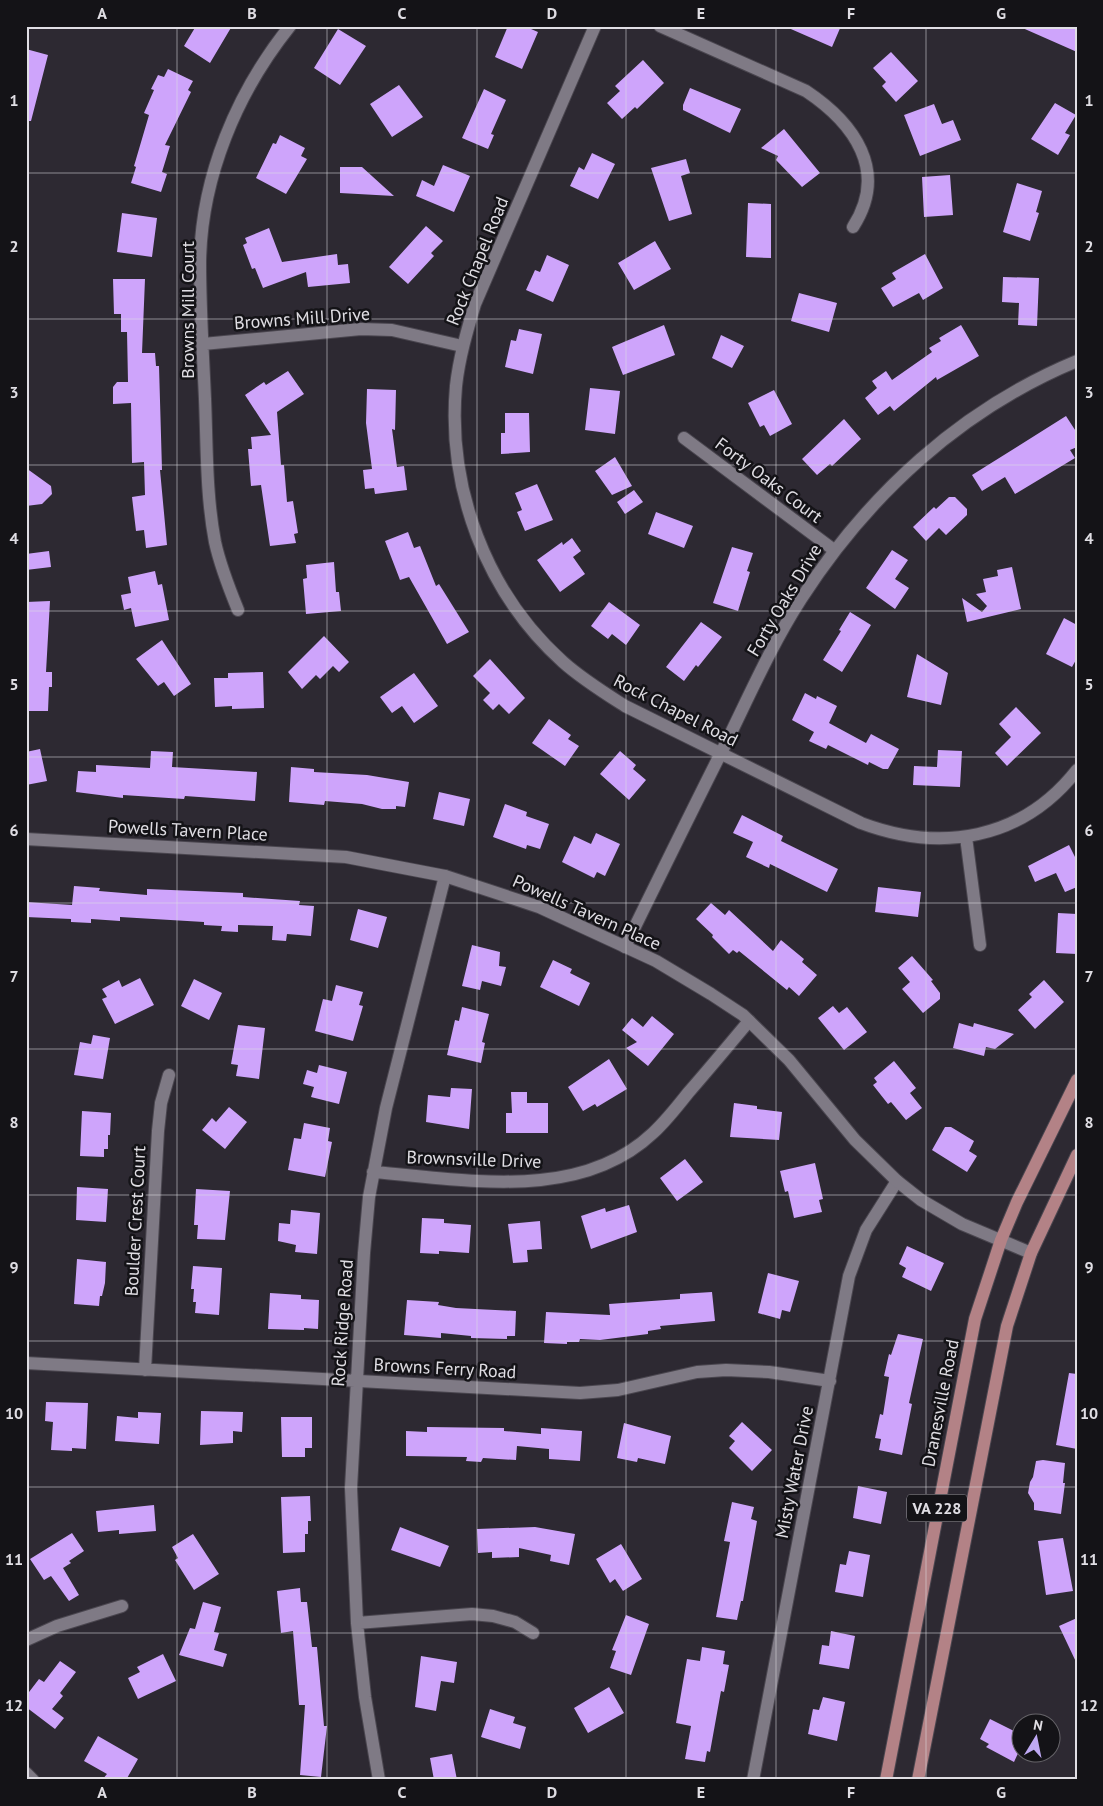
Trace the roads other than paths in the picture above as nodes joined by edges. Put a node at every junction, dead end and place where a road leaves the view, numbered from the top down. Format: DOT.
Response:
graph roads {
  1 [pos="290,26"];
  2 [pos="595,26"];
  3 [pos="660,26"];
  4 [pos="853,227"];
  5 [pos="203,344"];
  6 [pos="462,346"];
  7 [pos="1077,361"];
  8 [pos="684,438"];
  9 [pos="834,550"];
  10 [pos="238,610"];
  11 [pos="721,753"];
  12 [pos="1077,770"];
  13 [pos="966,837"];
  14 [pos="26,839"];
  15 [pos="446,876"];
  16 [pos="980,945"];
  17 [pos="625,947"];
  18 [pos="749,1021"];
  19 [pos="169,1075"];
  20 [pos="1077,1080"];
  21 [pos="1077,1155"];
  22 [pos="373,1172"];
  23 [pos="898,1181"];
  24 [pos="1001,1240"];
  25 [pos="1031,1253"];
  26 [pos="26,1363"];
  27 [pos="144,1370"];
  28 [pos="355,1381"];
  29 [pos="830,1381"];
  30 [pos="122,1606"];
  31 [pos="358,1623"];
  32 [pos="533,1633"];
  33 [pos="26,1640"];
  34 [pos="26,1773"];
  35 [pos="33,1780"];
  36 [pos="379,1780"];
  37 [pos="753,1780"];
  38 [pos="886,1780"];
  39 [pos="918,1780"];
  1 -- 5 [label="street, Browns Mill Court"];
  2 -- 6 [label="street, Rock Chapel Road"];
  3 -- 4 [label="street"];
  5 -- 6 [label="street, Browns Mill Drive"];
  5 -- 10 [label="street, Browns Mill Court"];
  6 -- 11 [label="street, Rock Chapel Road"];
  7 -- 9 [label="street, Forty Oaks Drive"];
  8 -- 9 [label="street, Forty Oaks Court"];
  9 -- 11 [label="street, Forty Oaks Drive"];
  11 -- 13 [label="street, Rock Chapel Road"];
  11 -- 17 [label="street, Forty Oaks Drive"];
  12 -- 13 [label="street, Rock Chapel Road"];
  13 -- 16 [label="street"];
  14 -- 15 [label="street, Powells Tavern Place"];
  15 -- 17 [label="street, Powells Tavern Place"];
  15 -- 22 [label="street, Rock Ridge Road"];
  17 -- 18 [label="street, Powells Tavern Place"];
  18 -- 22 [label="street, Brownsville Drive"];
  18 -- 23 [label="street, Powells Tavern Place"];
  19 -- 27 [label="street, Boulder Crest Court"];
  20 -- 24 [label="main road, Dranesville Road / VA 228"];
  21 -- 25 [label="main road, VA 228"];
  22 -- 28 [label="street, Rock Ridge Road"];
  23 -- 24 [label="street, Powells Tavern Place"];
  23 -- 29 [label="street, Misty Water Drive"];
  24 -- 25 [label="street, Powells Tavern Place"];
  24 -- 38 [label="main road, Dranesville Road / VA 228"];
  25 -- 39 [label="main road, VA 228"];
  26 -- 27 [label="street, Browns Ferry Road"];
  27 -- 28 [label="street, Browns Ferry Road"];
  28 -- 29 [label="street, Browns Ferry Road"];
  28 -- 31 [label="street, Rock Ridge Road"];
  29 -- 37 [label="street, Misty Water Drive"];
  30 -- 33 [label="street"];
  31 -- 32 [label="street"];
  31 -- 36 [label="street, Rock Ridge Road"];
  34 -- 35 [label="street"];
}
